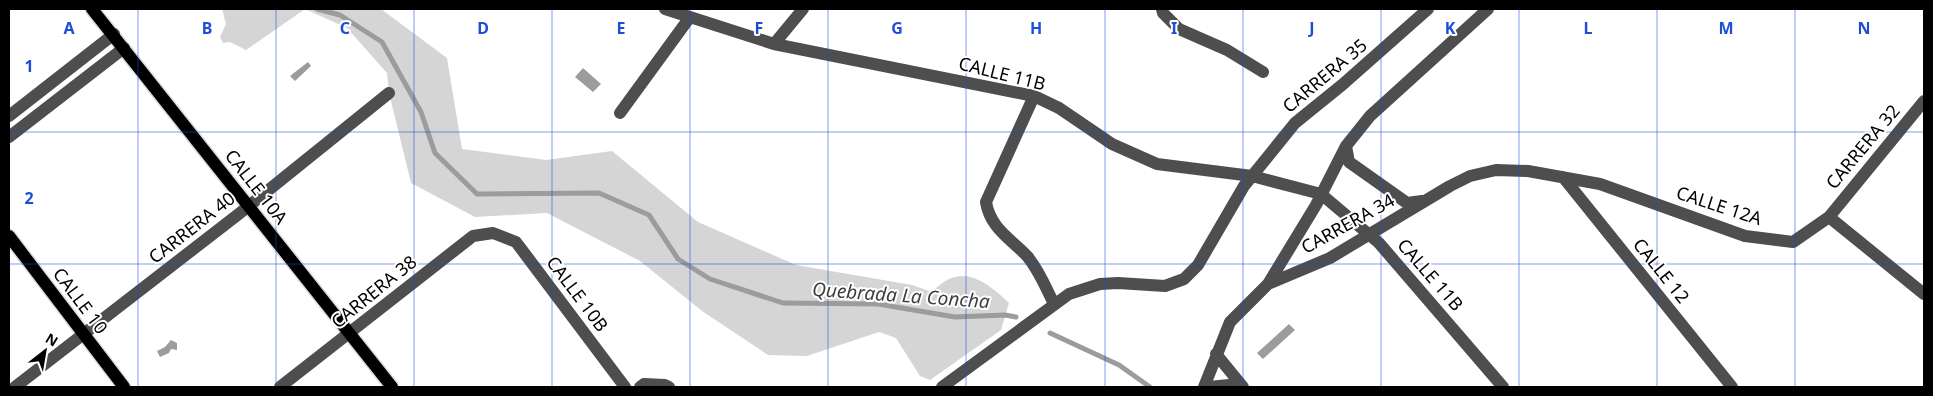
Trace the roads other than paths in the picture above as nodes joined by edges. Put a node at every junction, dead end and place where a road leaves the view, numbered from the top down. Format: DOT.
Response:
graph roads {
  1 [pos="92,9"];
  2 [pos="664,9"];
  3 [pos="803,9"];
  4 [pos="1162,9"];
  5 [pos="1428,9"];
  6 [pos="1488,9"];
  7 [pos="690,17"];
  8 [pos="114,34"];
  9 [pos="774,44"];
  10 [pos="124,48"];
  11 [pos="1262,72"];
  12 [pos="389,93"];
  13 [pos="1034,96"];
  14 [pos="1924,101"];
  15 [pos="620,113"];
  16 [pos="9,116"];
  17 [pos="9,137"];
  18 [pos="1346,146"];
  19 [pos="1252,176"];
  20 [pos="1563,178"];
  21 [pos="1322,194"];
  22 [pos="1423,201"];
  23 [pos="249,206"];
  24 [pos="1828,216"];
  25 [pos="493,233"];
  26 [pos="1370,235"];
  27 [pos="9,236"];
  28 [pos="1268,284"];
  29 [pos="1924,294"];
  30 [pos="1054,304"];
  31 [pos="82,334"];
  32 [pos="350,334"];
  33 [pos="1216,354"];
  34 [pos="667,386"];
  35 [pos="15,387"];
  36 [pos="124,387"];
  37 [pos="280,387"];
  38 [pos="392,387"];
  39 [pos="625,387"];
  40 [pos="640,387"];
  41 [pos="942,387"];
  42 [pos="1204,387"];
  43 [pos="1209,387"];
  44 [pos="1239,387"];
  45 [pos="1243,387"];
  46 [pos="1503,387"];
  47 [pos="1732,387"];
  1 -- 8 [label="main road, CALLE 10A"];
  2 -- 7 [label="street, CALLE 11B"];
  3 -- 9 [label="street"];
  4 -- 11 [label="street"];
  5 -- 19 [label="street, CARRERA 35"];
  6 -- 18 [label="street"];
  7 -- 9 [label="street, CALLE 11B"];
  7 -- 15 [label="street"];
  8 -- 10 [label="main road, CALLE 10A"];
  8 -- 16 [label="street"];
  9 -- 13 [label="street, CALLE 11B"];
  10 -- 17 [label="street"];
  10 -- 23 [label="main road, CALLE 10A"];
  12 -- 23 [label="street, CARRERA 40"];
  13 -- 19 [label="street, CALLE 11B"];
  13 -- 30 [label="street"];
  14 -- 24 [label="street, CARRERA 32"];
  18 -- 21 [label="street"];
  18 -- 22 [label="street"];
  19 -- 21 [label="street, CALLE 11B"];
  19 -- 30 [label="street, CARRERA 35"];
  20 -- 22 [label="street, CARRERA 34"];
  20 -- 24 [label="street, CALLE 12A"];
  20 -- 47 [label="street, CALLE 12"];
  21 -- 26 [label="street, CALLE 11B"];
  21 -- 28 [label="street"];
  22 -- 26 [label="street, CARRERA 34"];
  23 -- 31 [label="street, CARRERA 40"];
  23 -- 32 [label="main road, CALLE 10A"];
  24 -- 29 [label="street"];
  25 -- 32 [label="street, CARRERA 38"];
  25 -- 39 [label="street, CALLE 10B"];
  26 -- 28 [label="street, CARRERA 34"];
  26 -- 46 [label="street, CALLE 11B"];
  27 -- 31 [label="main road, CALLE 10"];
  28 -- 33 [label="street, CARRERA 34"];
  30 -- 41 [label="street, CARRERA 35"];
  31 -- 35 [label="street, CARRERA 40"];
  31 -- 36 [label="main road, CALLE 10"];
  32 -- 37 [label="street, CARRERA 38"];
  32 -- 38 [label="main road, CALLE 10A"];
  33 -- 42 [label="street, CARRERA 34"];
  33 -- 45 [label="street"];
  34 -- 40 [label="street"];
  43 -- 44 [label="street"];
}
